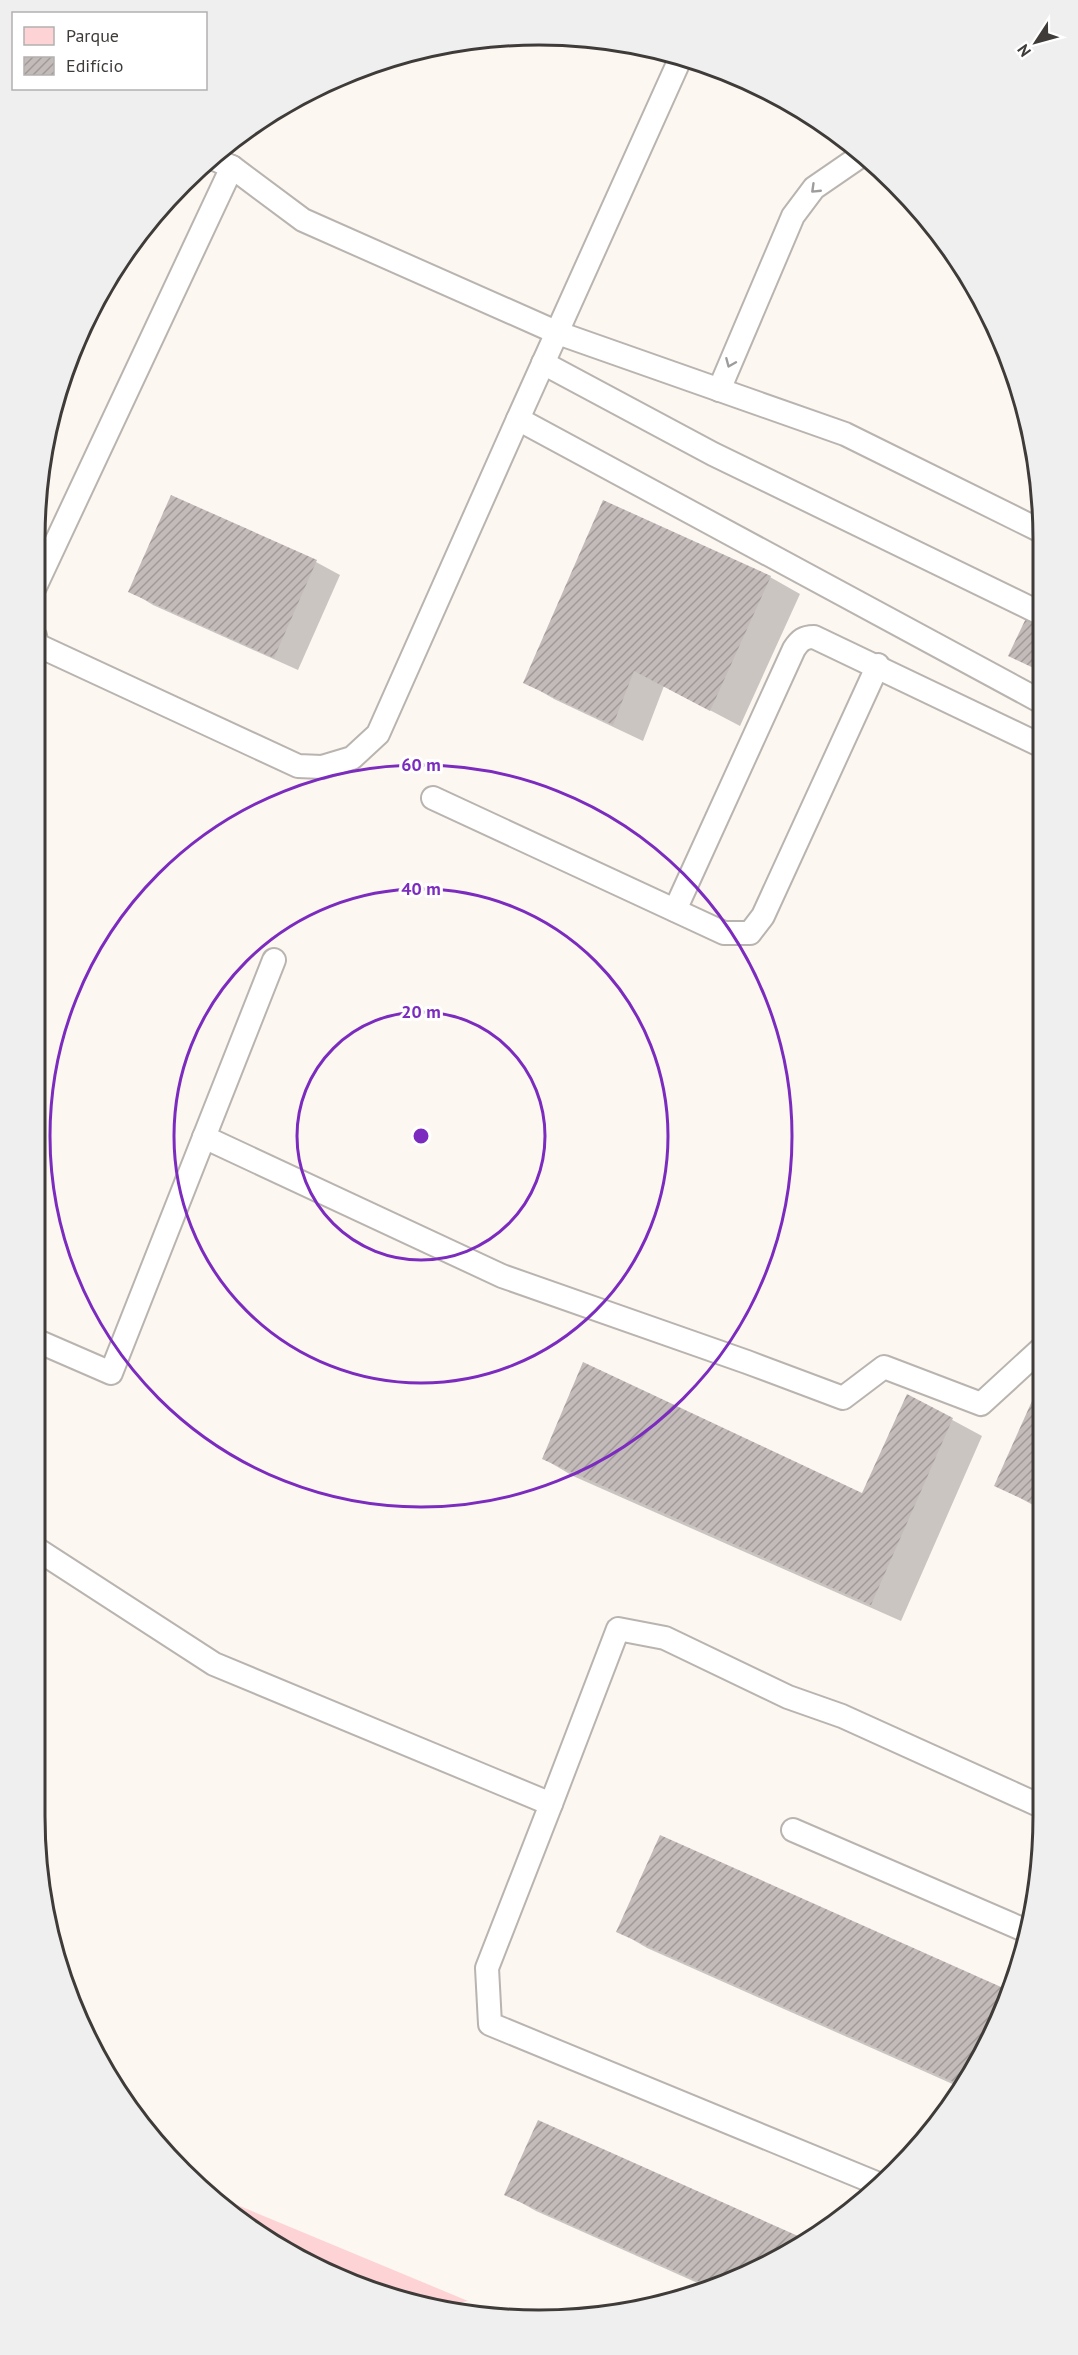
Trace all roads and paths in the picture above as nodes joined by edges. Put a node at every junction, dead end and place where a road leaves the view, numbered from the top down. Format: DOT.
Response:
graph roads {
  1 [pos="677,65"];
  2 [pos="855,160"];
  3 [pos="222,163"];
  4 [pos="558,333"];
  5 [pos="543,363"];
  6 [pos="719,390"];
  7 [pos="518,419"];
  8 [pos="1033,527"];
  9 [pos="45,562"];
  10 [pos="1033,610"];
  11 [pos="45,649"];
  12 [pos="878,665"];
  13 [pos="1033,696"];
  14 [pos="1033,742"];
  15 [pos="433,798"];
  16 [pos="675,910"];
  17 [pos="274,960"];
  18 [pos="204,1137"];
  19 [pos="45,1345"];
  20 [pos="1033,1356"];
  21 [pos="45,1555"];
  22 [pos="1033,1802"];
  23 [pos="551,1804"];
  24 [pos="793,1830"];
  25 [pos="1020,1928"];
  26 [pos="871,2181"];
  1 -- 4 [label="lane"];
  2 -- 6 [label="lane, one-way"];
  3 -- 4 [label="lane"];
  3 -- 9 [label="lane"];
  4 -- 5 [label="lane"];
  4 -- 6 [label="lane"];
  5 -- 7 [label="lane"];
  5 -- 10 [label="lane"];
  6 -- 8 [label="lane"];
  7 -- 11 [label="lane"];
  7 -- 13 [label="lane"];
  12 -- 14 [label="lane"];
  12 -- 16 [label="lane"];
  12 -- 16 [label="lane"];
  15 -- 16 [label="lane"];
  17 -- 18 [label="lane"];
  18 -- 19 [label="lane"];
  18 -- 20 [label="lane"];
  21 -- 23 [label="lane"];
  22 -- 23 [label="lane"];
  23 -- 26 [label="lane"];
  24 -- 25 [label="lane"];
}
